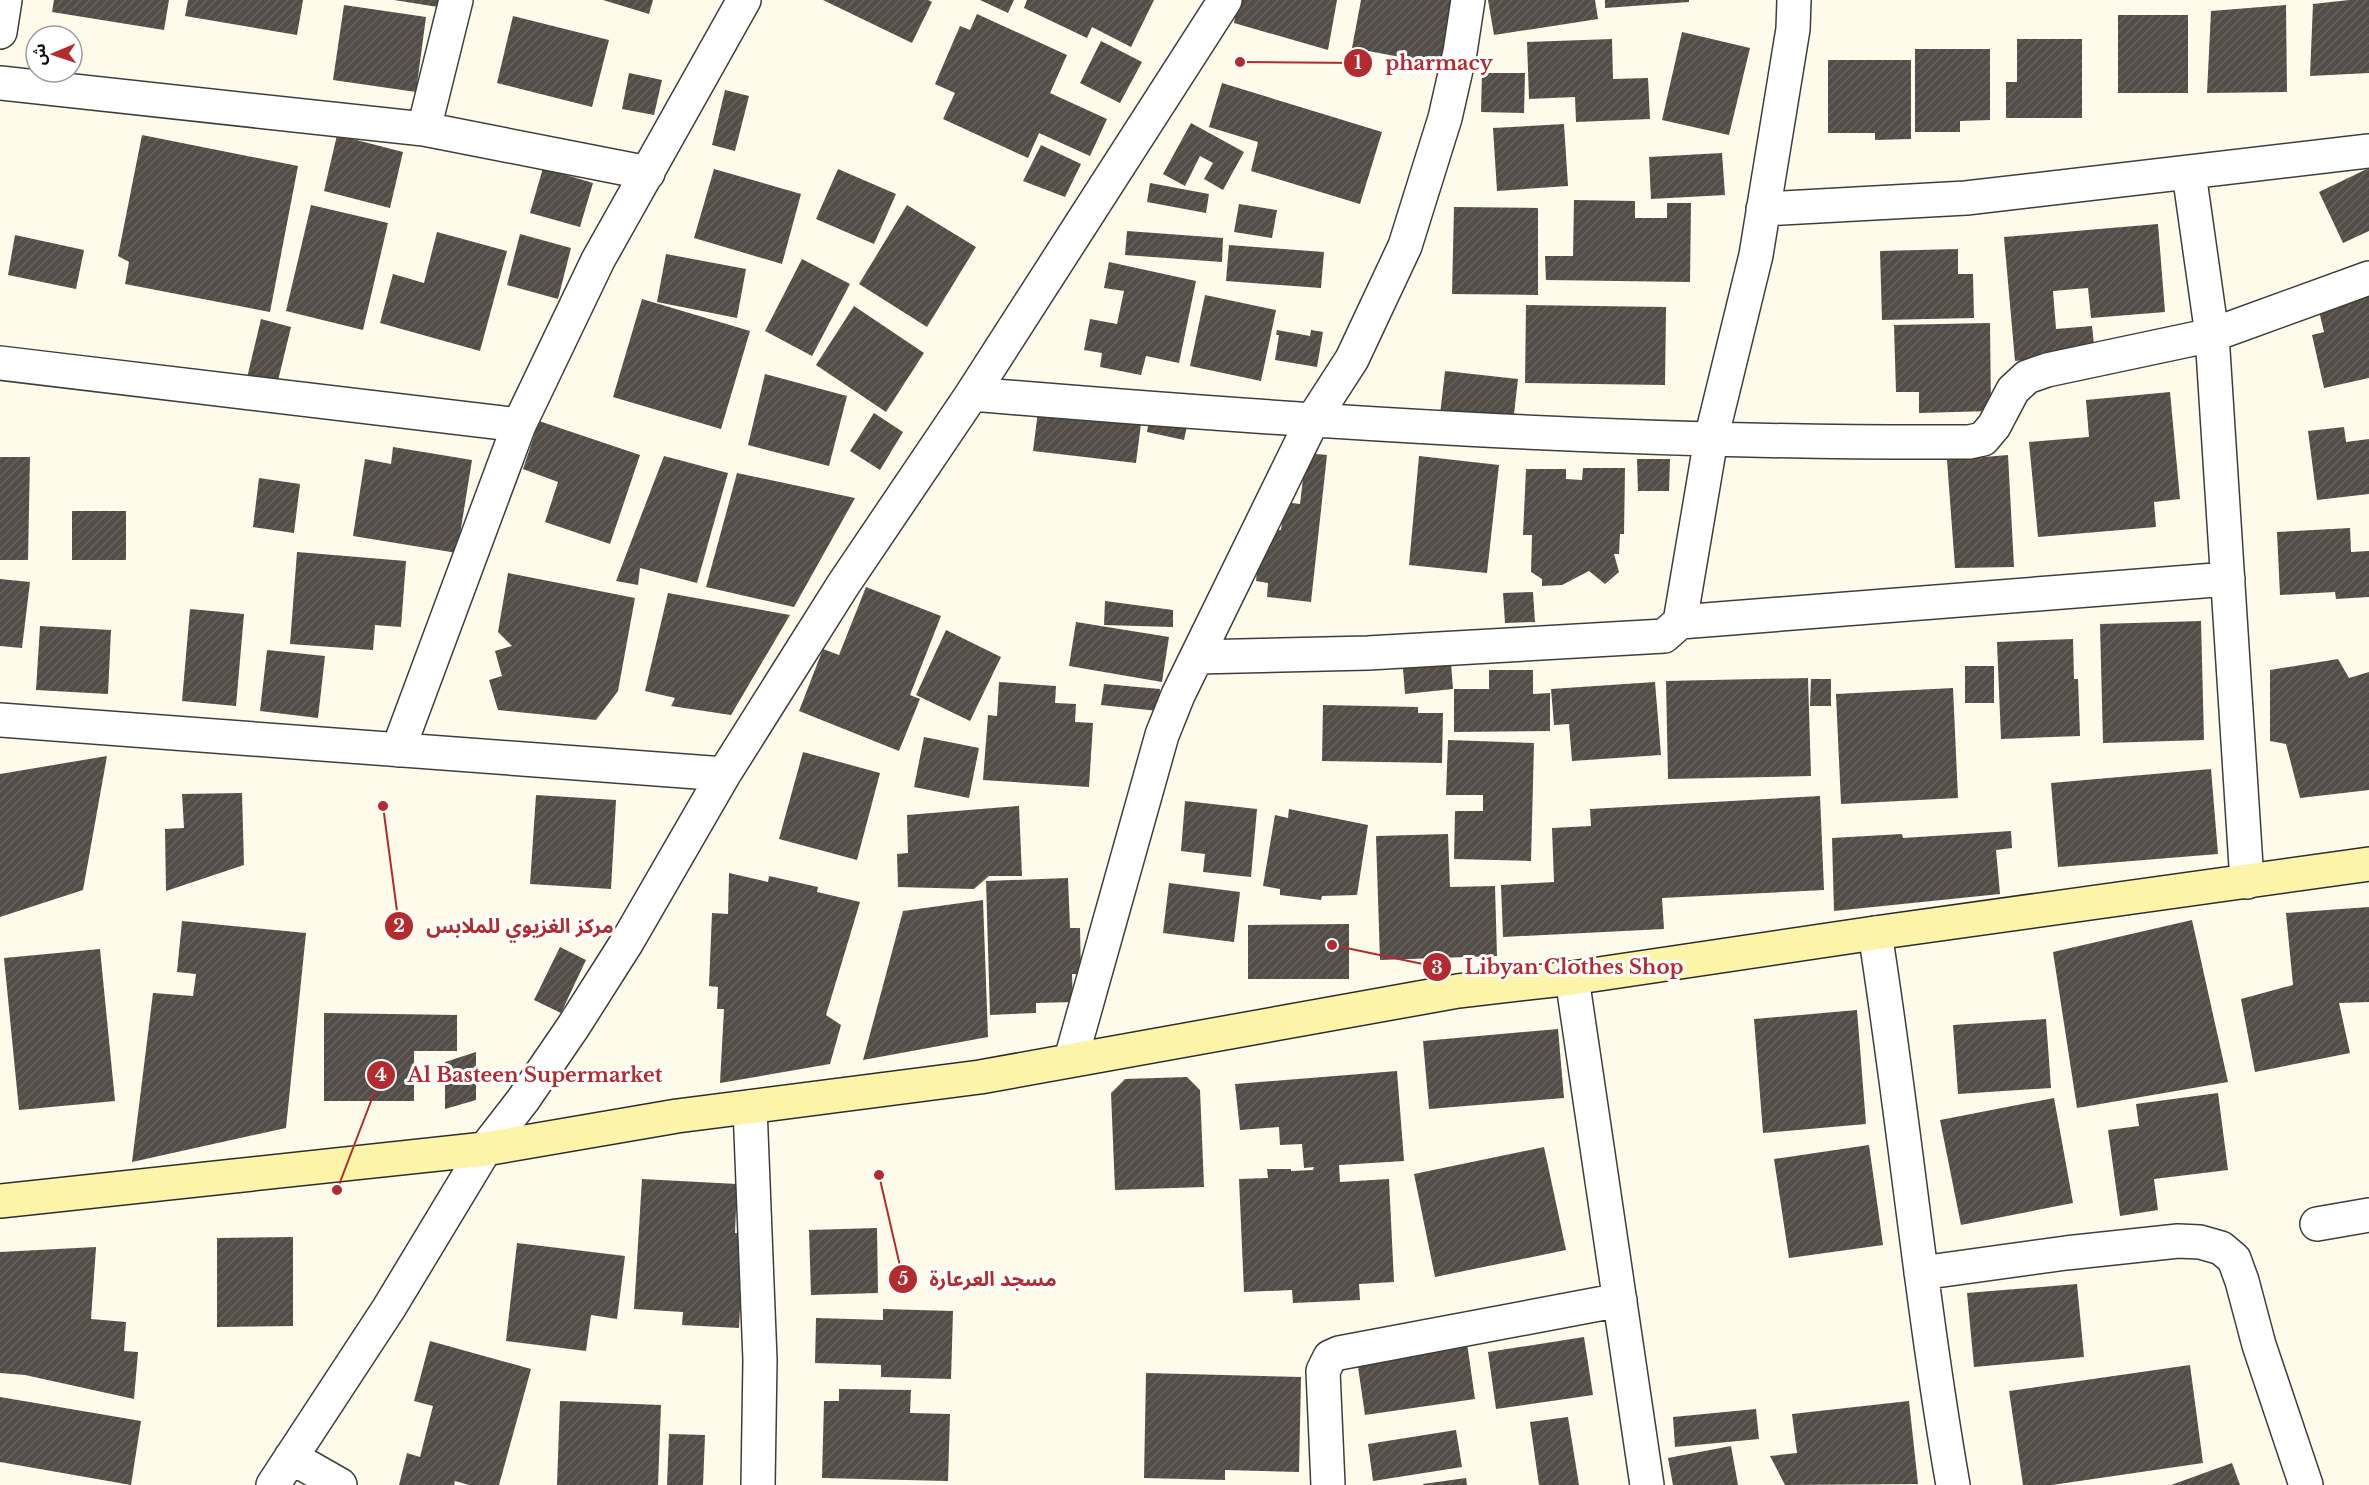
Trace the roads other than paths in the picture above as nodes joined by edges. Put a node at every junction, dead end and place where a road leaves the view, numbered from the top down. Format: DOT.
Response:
graph roads {
  1 [pos="5,0"];
  2 [pos="456,0"];
  3 [pos="744,0"];
  4 [pos="1225,0"];
  5 [pos="1468,0"];
  6 [pos="1794,0"];
  7 [pos="0,32"];
  8 [pos="0,83"];
  9 [pos="424,129"];
  10 [pos="2369,151"];
  11 [pos="648,173"];
  12 [pos="2189,173"];
  13 [pos="1763,208"];
  14 [pos="2369,278"];
  15 [pos="2212,335"];
  16 [pos="0,363"];
  17 [pos="972,394"];
  18 [pos="1312,421"];
  19 [pos="519,424"];
  20 [pos="1711,439"];
  21 [pos="2228,579"];
  22 [pos="1680,622"];
  23 [pos="1197,657"];
  24 [pos="0,720"];
  25 [pos="398,750"];
  26 [pos="724,774"];
  27 [pos="2369,864"];
  28 [pos="2247,882"];
  29 [pos="1875,933"];
  30 [pos="1572,978"];
  31 [pos="1071,1059"];
  32 [pos="750,1107"];
  33 [pos="485,1149"];
  34 [pos="0,1201"];
  35 [pos="2369,1215"];
  36 [pos="2317,1224"];
  37 [pos="1921,1273"];
  38 [pos="1620,1300"];
  39 [pos="291,1457"];
  40 [pos="273,1485"];
  41 [pos="340,1485"];
  42 [pos="758,1485"];
  43 [pos="1328,1485"];
  44 [pos="1647,1485"];
  45 [pos="1953,1485"];
  46 [pos="2306,1485"];
  1 -- 7 [label="street"];
  2 -- 9 [label="street"];
  3 -- 11 [label="street"];
  4 -- 17 [label="street"];
  5 -- 18 [label="street"];
  6 -- 13 [label="street"];
  8 -- 9 [label="street"];
  9 -- 11 [label="street"];
  10 -- 12 [label="street"];
  11 -- 19 [label="street"];
  12 -- 13 [label="street"];
  12 -- 15 [label="street"];
  13 -- 20 [label="street"];
  14 -- 15 [label="street"];
  15 -- 20 [label="street"];
  15 -- 21 [label="street"];
  16 -- 19 [label="street"];
  17 -- 18 [label="street"];
  17 -- 26 [label="street"];
  18 -- 20 [label="street"];
  18 -- 23 [label="street"];
  19 -- 25 [label="street"];
  20 -- 22 [label="street"];
  21 -- 22 [label="street"];
  21 -- 28 [label="street"];
  22 -- 23 [label="street"];
  23 -- 31 [label="street"];
  24 -- 25 [label="street"];
  25 -- 26 [label="street"];
  26 -- 33 [label="street"];
  27 -- 28 [label="main road"];
  28 -- 29 [label="main road"];
  29 -- 30 [label="main road"];
  29 -- 37 [label="street"];
  30 -- 31 [label="main road"];
  30 -- 38 [label="street"];
  31 -- 32 [label="main road"];
  32 -- 33 [label="main road"];
  32 -- 42 [label="street"];
  33 -- 34 [label="main road"];
  33 -- 39 [label="street"];
  35 -- 36 [label="street"];
  37 -- 45 [label="street"];
  37 -- 46 [label="street"];
  38 -- 43 [label="street"];
  38 -- 44 [label="street"];
  39 -- 40 [label="street"];
  39 -- 41 [label="street"];
}
